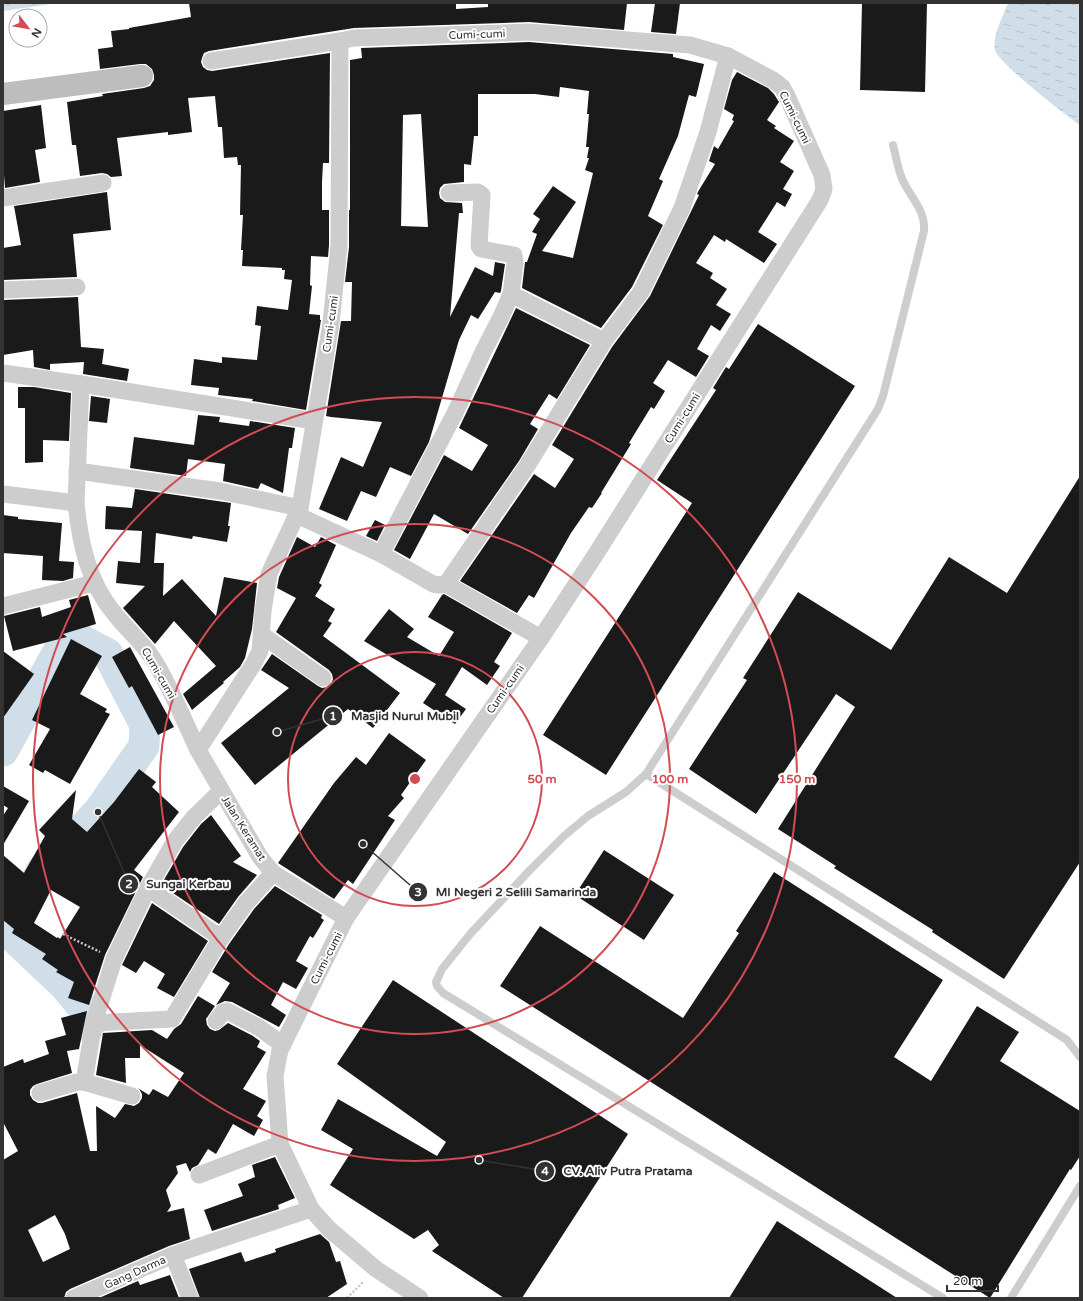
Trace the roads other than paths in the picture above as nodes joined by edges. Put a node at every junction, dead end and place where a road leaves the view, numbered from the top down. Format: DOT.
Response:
graph roads {
  1 [pos="340,41"];
  2 [pos="728,56"];
  3 [pos="211,61"];
  4 [pos="142,76"];
  5 [pos="3,94"];
  6 [pos="893,145"];
  7 [pos="104,183"];
  8 [pos="448,193"];
  9 [pos="3,198"];
  10 [pos="77,287"];
  11 [pos="3,290"];
  12 [pos="511,294"];
  13 [pos="604,341"];
  14 [pos="3,373"];
  15 [pos="81,384"];
  16 [pos="314,421"];
  17 [pos="78,471"];
  18 [pos="3,494"];
  19 [pos="76,503"];
  20 [pos="299,511"];
  21 [pos="381,554"];
  22 [pos="94,583"];
  23 [pos="446,584"];
  24 [pos="3,606"];
  25 [pos="262,635"];
  26 [pos="541,638"];
  27 [pos="323,678"];
  28 [pos="198,750"];
  29 [pos="646,774"];
  30 [pos="221,791"];
  31 [pos="273,873"];
  32 [pos="148,888"];
  33 [pos="346,918"];
  34 [pos="221,938"];
  35 [pos="216,1021"];
  36 [pos="94,1023"];
  37 [pos="283,1045"];
  38 [pos="1080,1057"];
  39 [pos="84,1082"];
  40 [pos="40,1093"];
  41 [pos="132,1096"];
  42 [pos="280,1144"];
  43 [pos="199,1175"];
  44 [pos="1080,1186"];
  45 [pos="311,1209"];
  46 [pos="173,1255"];
  47 [pos="74,1298"];
  48 [pos="190,1298"];
  49 [pos="420,1298"];
  50 [pos="943,1298"];
  51 [pos="1011,1298"];
  1 -- 2 [label="street, Cumi-cumi"];
  1 -- 3 [label="street"];
  1 -- 16 [label="street, Cumi-cumi"];
  2 -- 13 [label="street"];
  2 -- 26 [label="street, Cumi-cumi"];
  4 -- 5 [label="street"];
  6 -- 29 [label="lane"];
  7 -- 9 [label="street"];
  8 -- 12 [label="street"];
  10 -- 11 [label="street"];
  12 -- 13 [label="street"];
  12 -- 21 [label="street"];
  13 -- 23 [label="street"];
  14 -- 15 [label="street"];
  15 -- 16 [label="street"];
  15 -- 17 [label="street, Cumi-cumi"];
  16 -- 20 [label="street, Cumi-cumi"];
  17 -- 19 [label="street, Cumi-cumi"];
  17 -- 20 [label="street"];
  18 -- 19 [label="street"];
  19 -- 22 [label="street, Cumi-cumi"];
  20 -- 21 [label="street"];
  20 -- 25 [label="street, Cumi-cumi"];
  21 -- 23 [label="street"];
  22 -- 24 [label="street"];
  22 -- 28 [label="street, Cumi-cumi"];
  23 -- 26 [label="street"];
  25 -- 27 [label="street"];
  25 -- 28 [label="street, Cumi-cumi"];
  26 -- 33 [label="street, Cumi-cumi"];
  28 -- 30 [label="street, Jalan Keramat"];
  29 -- 38 [label="lane"];
  29 -- 50 [label="lane"];
  30 -- 31 [label="street, Jalan Keramat"];
  30 -- 32 [label="street"];
  31 -- 33 [label="street, Jalan Keramat"];
  31 -- 34 [label="street"];
  32 -- 34 [label="street"];
  32 -- 36 [label="street"];
  33 -- 37 [label="street, Cumi-cumi"];
  34 -- 36 [label="street"];
  35 -- 37 [label="street"];
  36 -- 39 [label="street"];
  37 -- 42 [label="street, Cumi-cumi"];
  39 -- 40 [label="street"];
  39 -- 41 [label="street"];
  42 -- 43 [label="street"];
  42 -- 45 [label="street, Cumi-cumi"];
  44 -- 51 [label="lane"];
  45 -- 46 [label="street, Gang Darma"];
  45 -- 49 [label="street, Cumi-cumi"];
  46 -- 47 [label="street, Gang Darma"];
  46 -- 48 [label="street"];
}
